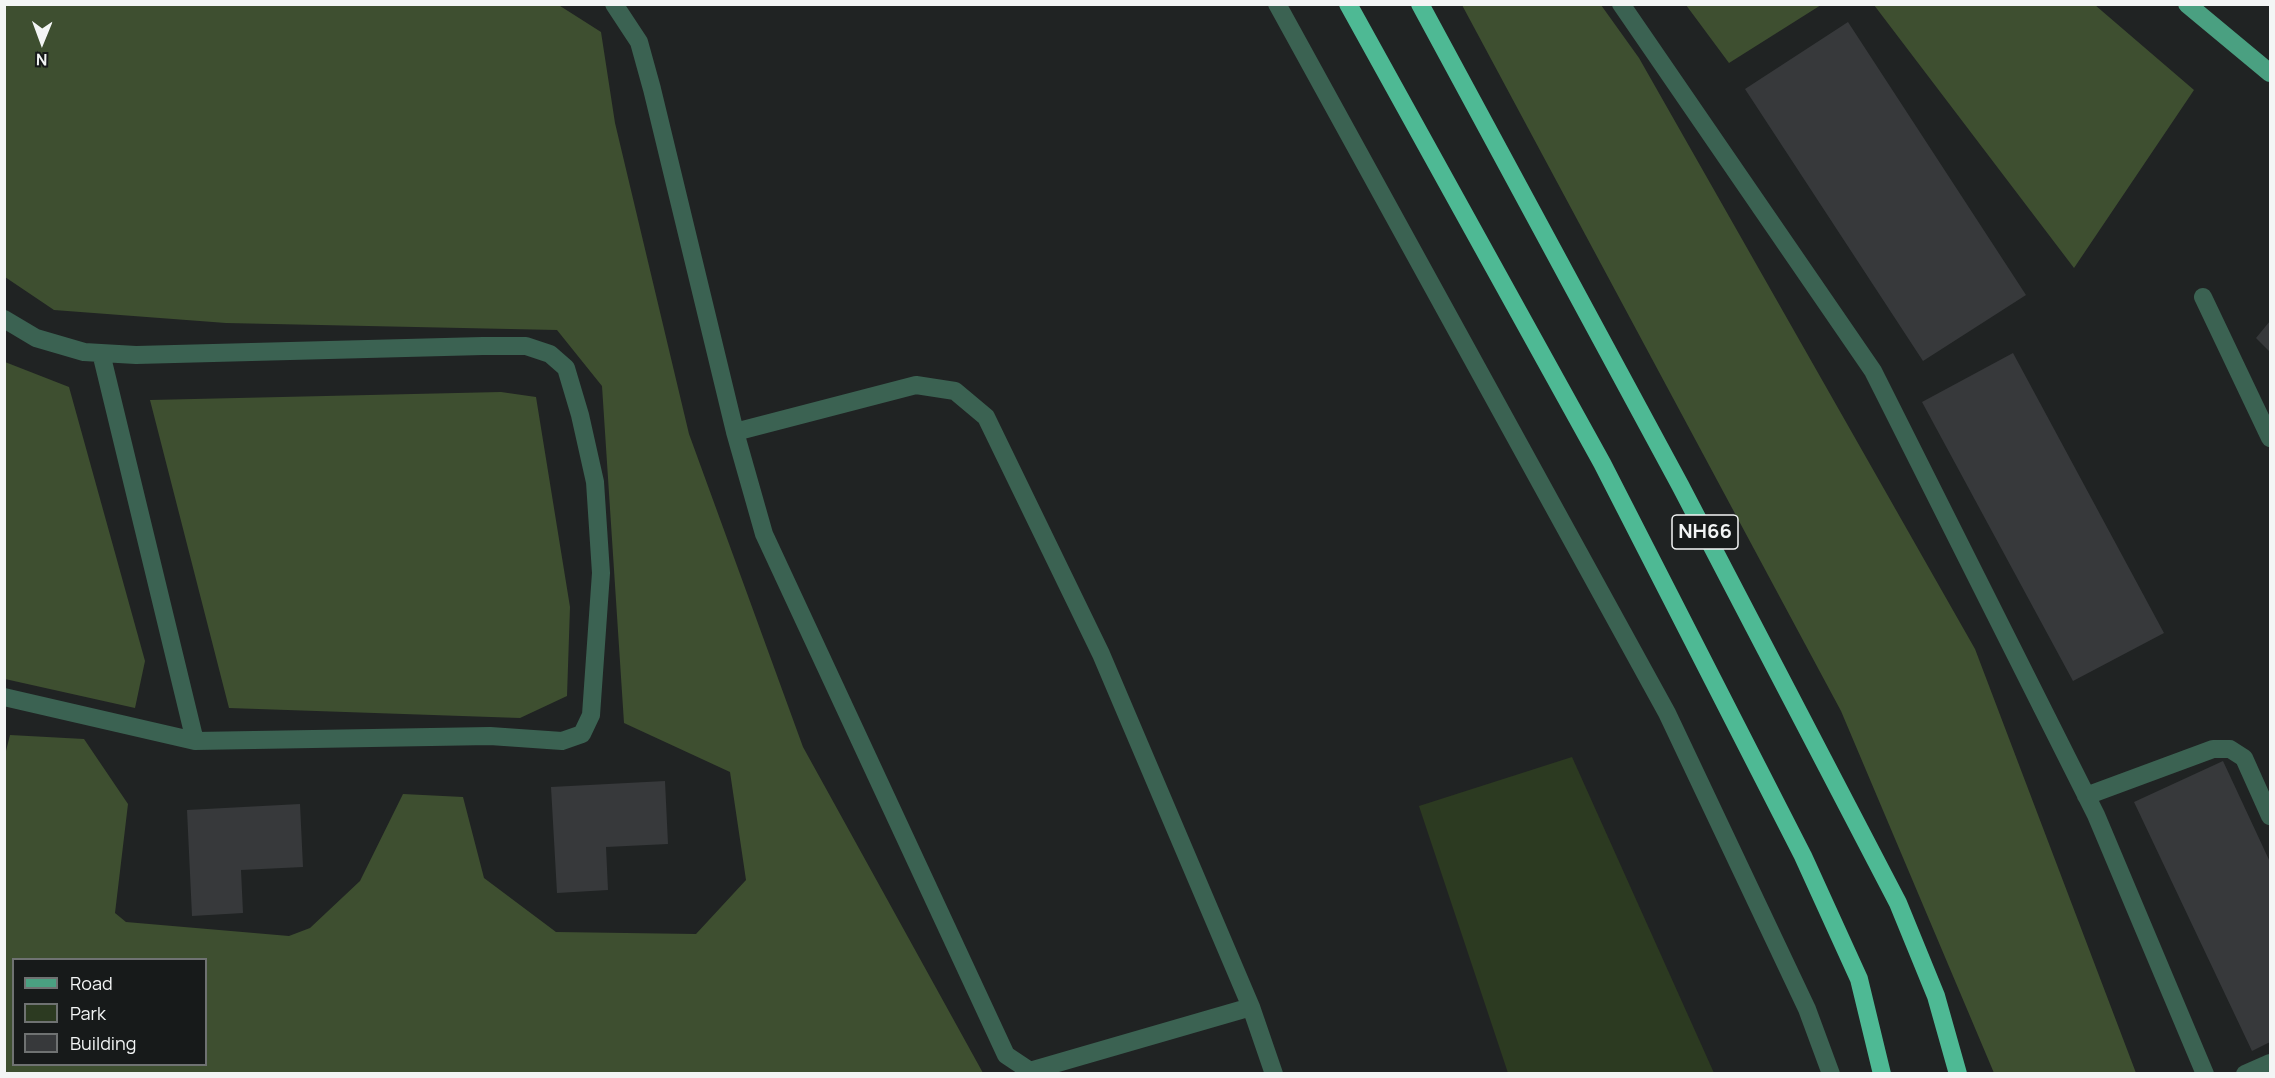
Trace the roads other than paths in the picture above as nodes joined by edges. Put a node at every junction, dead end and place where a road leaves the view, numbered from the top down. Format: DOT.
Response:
graph roads {
  1 [pos="614,4"];
  2 [pos="1277,4"];
  3 [pos="1348,4"];
  4 [pos="1420,4"];
  5 [pos="1621,4"];
  6 [pos="2187,4"];
  7 [pos="2271,73"];
  8 [pos="2203,297"];
  9 [pos="4,319"];
  10 [pos="101,353"];
  11 [pos="735,432"];
  12 [pos="2271,438"];
  13 [pos="4,697"];
  14 [pos="195,741"];
  15 [pos="2086,796"];
  16 [pos="2271,816"];
  17 [pos="1251,1007"];
  18 [pos="2271,1064"];
  19 [pos="1274,1074"];
  20 [pos="1831,1074"];
  21 [pos="1882,1074"];
  22 [pos="1958,1074"];
  23 [pos="2205,1074"];
  24 [pos="2245,1074"];
  1 -- 11 [label="street"];
  2 -- 20 [label="street"];
  3 -- 21 [label="highway, NH66"];
  4 -- 22 [label="highway, NH66"];
  5 -- 15 [label="street"];
  6 -- 7 [label="main road"];
  8 -- 12 [label="street"];
  9 -- 10 [label="street"];
  10 -- 14 [label="street"];
  10 -- 14 [label="street"];
  11 -- 17 [label="street"];
  11 -- 17 [label="street"];
  13 -- 14 [label="street"];
  15 -- 16 [label="street"];
  15 -- 23 [label="street"];
  17 -- 19 [label="street"];
  18 -- 24 [label="street"];
}
